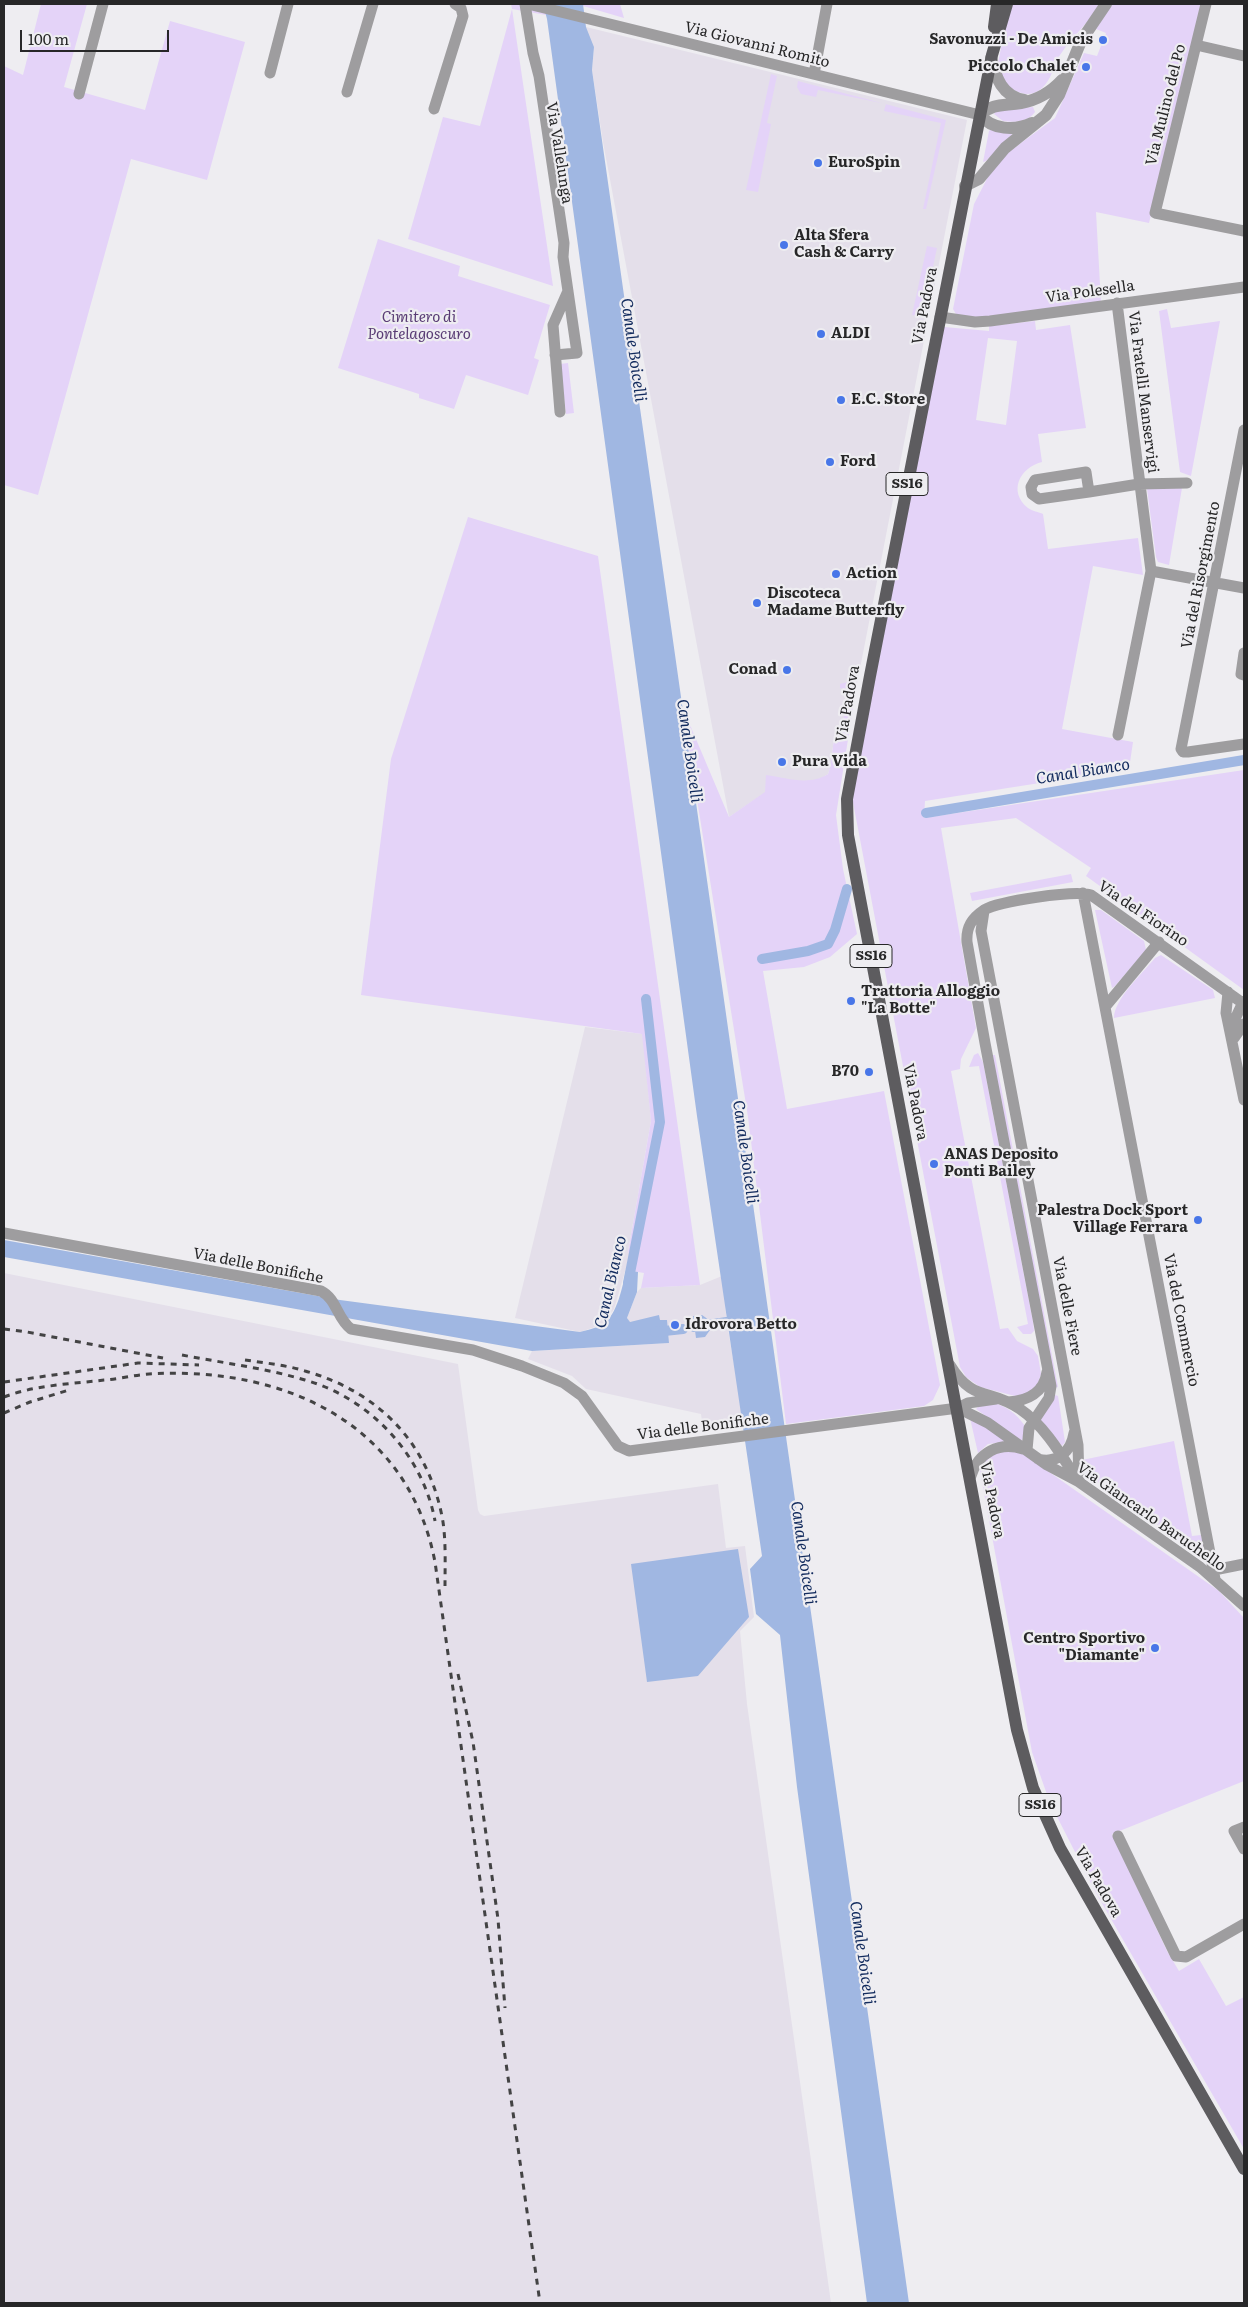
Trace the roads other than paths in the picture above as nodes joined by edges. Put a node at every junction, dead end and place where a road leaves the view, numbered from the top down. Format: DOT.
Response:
graph roads {
  1 [pos="103,4"];
  2 [pos="288,4"];
  3 [pos="373,4"];
  4 [pos="455,4"];
  5 [pos="827,4"];
  6 [pos="997,4"];
  7 [pos="1007,4"];
  8 [pos="1106,4"];
  9 [pos="1206,4"];
  10 [pos="530,5"];
  11 [pos="1196,46"];
  12 [pos="991,55"];
  13 [pos="1244,56"];
  14 [pos="270,73"];
  15 [pos="814,74"];
  16 [pos="1066,76"];
  17 [pos="347,92"];
  18 [pos="79,94"];
  19 [pos="1031,100"];
  20 [pos="1051,108"];
  21 [pos="434,109"];
  22 [pos="980,115"];
  23 [pos="965,186"];
  24 [pos="1244,231"];
  25 [pos="1244,287"];
  26 [pos="568,291"];
  27 [pos="1116,303"];
  28 [pos="940,317"];
  29 [pos="556,355"];
  30 [pos="560,412"];
  31 [pos="1244,430"];
  32 [pos="1187,483"];
  33 [pos="1139,484"];
  34 [pos="1238,489"];
  35 [pos="1088,492"];
  36 [pos="1151,571"];
  37 [pos="1214,583"];
  38 [pos="1244,588"];
  39 [pos="1244,654"];
  40 [pos="1244,675"];
  41 [pos="1118,735"];
  42 [pos="1244,744"];
  43 [pos="1083,893"];
  44 [pos="984,911"];
  45 [pos="1159,942"];
  46 [pos="1228,992"];
  47 [pos="1244,1003"];
  48 [pos="1106,1007"];
  49 [pos="1244,1024"];
  50 [pos="1001,1040"];
  51 [pos="984,1043"];
  52 [pos="1235,1044"];
  53 [pos="1244,1100"];
  54 [pos="4,1233"];
  55 [pos="950,1365"];
  56 [pos="1047,1368"];
  57 [pos="1002,1400"];
  58 [pos="958,1408"];
  59 [pos="1034,1422"];
  60 [pos="1075,1429"];
  61 [pos="1027,1450"];
  62 [pos="1062,1455"];
  63 [pos="1037,1458"];
  64 [pos="971,1476"];
  65 [pos="1079,1482"];
  66 [pos="1244,1564"];
  67 [pos="1215,1575"];
  68 [pos="1244,1606"];
  69 [pos="1244,1827"];
  70 [pos="1118,1836"];
  71 [pos="1244,1849"];
  72 [pos="1244,1924"];
  73 [pos="1244,2169"];
  1 -- 18 [label="street"];
  2 -- 14 [label="street"];
  3 -- 17 [label="street"];
  4 -- 21 [label="street"];
  5 -- 15 [label="street"];
  6 -- 12 [label="main road, Via Padova"];
  7 -- 12 [label="main road, Via Padova"];
  8 -- 16 [label="street"];
  9 -- 11 [label="street, Via Mulino del Po"];
  10 -- 15 [label="street, Via Giovanni Romito"];
  10 -- 26 [label="street, Via Vallelunga"];
  11 -- 13 [label="street"];
  11 -- 24 [label="street, Via Mulino del Po"];
  12 -- 19 [label="street"];
  12 -- 22 [label="main road, Via Padova / SS16"];
  15 -- 22 [label="street, Via Giovanni Romito"];
  16 -- 19 [label="street"];
  16 -- 20 [label="street"];
  19 -- 22 [label="street"];
  20 -- 22 [label="street"];
  20 -- 23 [label="street"];
  22 -- 23 [label="main road, Via Padova / SS16"];
  23 -- 28 [label="main road, Via Padova / SS16"];
  25 -- 27 [label="street, Via Polesella"];
  26 -- 29 [label="street"];
  26 -- 29 [label="street, Via Vallelunga"];
  27 -- 28 [label="street, Via Polesella"];
  27 -- 33 [label="street, Via Fratelli Manservigi"];
  28 -- 55 [label="main road, Via Padova / SS16"];
  29 -- 30 [label="street"];
  31 -- 34 [label="street, Via del Risorgimento"];
  32 -- 33 [label="street, Via Fratelli Manservigi"];
  33 -- 35 [label="street, Via Fratelli Manservigi"];
  33 -- 36 [label="street, Via Fratelli Manservigi"];
  34 -- 37 [label="street, Via del Risorgimento"];
  35 -- 35 [label="street, Via Fratelli Manservigi"];
  36 -- 37 [label="street"];
  36 -- 41 [label="street, Via Fratelli Manservigi"];
  37 -- 38 [label="street"];
  37 -- 42 [label="street, Via del Risorgimento"];
  39 -- 40 [label="street"];
  43 -- 44 [label="street, Via del Fiorino"];
  43 -- 45 [label="street, Via del Fiorino"];
  43 -- 48 [label="street, Via del Commercio"];
  44 -- 50 [label="street, Via delle Fiere"];
  44 -- 51 [label="street, Via delle Fiere"];
  45 -- 46 [label="street, Via del Fiorino"];
  45 -- 48 [label="street"];
  46 -- 47 [label="street, Via del Fiorino"];
  46 -- 52 [label="street"];
  47 -- 52 [label="street"];
  48 -- 67 [label="street, Via del Commercio"];
  49 -- 52 [label="street"];
  50 -- 51 [label="street"];
  50 -- 60 [label="street, Via delle Fiere"];
  51 -- 56 [label="street, Via delle Fiere"];
  52 -- 53 [label="street"];
  54 -- 58 [label="street, Via delle Bonifiche"];
  55 -- 57 [label="street"];
  55 -- 58 [label="main road, Via Padova / SS16"];
  56 -- 57 [label="street"];
  56 -- 59 [label="street, Via delle Fiere"];
  57 -- 58 [label="street, Via delle Bonifiche"];
  57 -- 59 [label="street"];
  58 -- 61 [label="street, Via Giancarlo Baruchello"];
  58 -- 64 [label="main road, Via Padova / SS16"];
  59 -- 61 [label="street, Via delle Fiere"];
  59 -- 62 [label="street"];
  60 -- 62 [label="street"];
  60 -- 65 [label="street, Via delle Fiere"];
  61 -- 63 [label="street, Via Giancarlo Baruchello"];
  61 -- 64 [label="street"];
  62 -- 63 [label="street, Via Giancarlo Baruchello"];
  62 -- 65 [label="street"];
  63 -- 65 [label="street, Via Giancarlo Baruchello"];
  64 -- 73 [label="main road, Via Padova / SS16"];
  65 -- 67 [label="street, Via Giancarlo Baruchello"];
  66 -- 67 [label="street"];
  67 -- 68 [label="street, Via Giancarlo Baruchello"];
  69 -- 71 [label="street"];
  70 -- 72 [label="street"];
}
